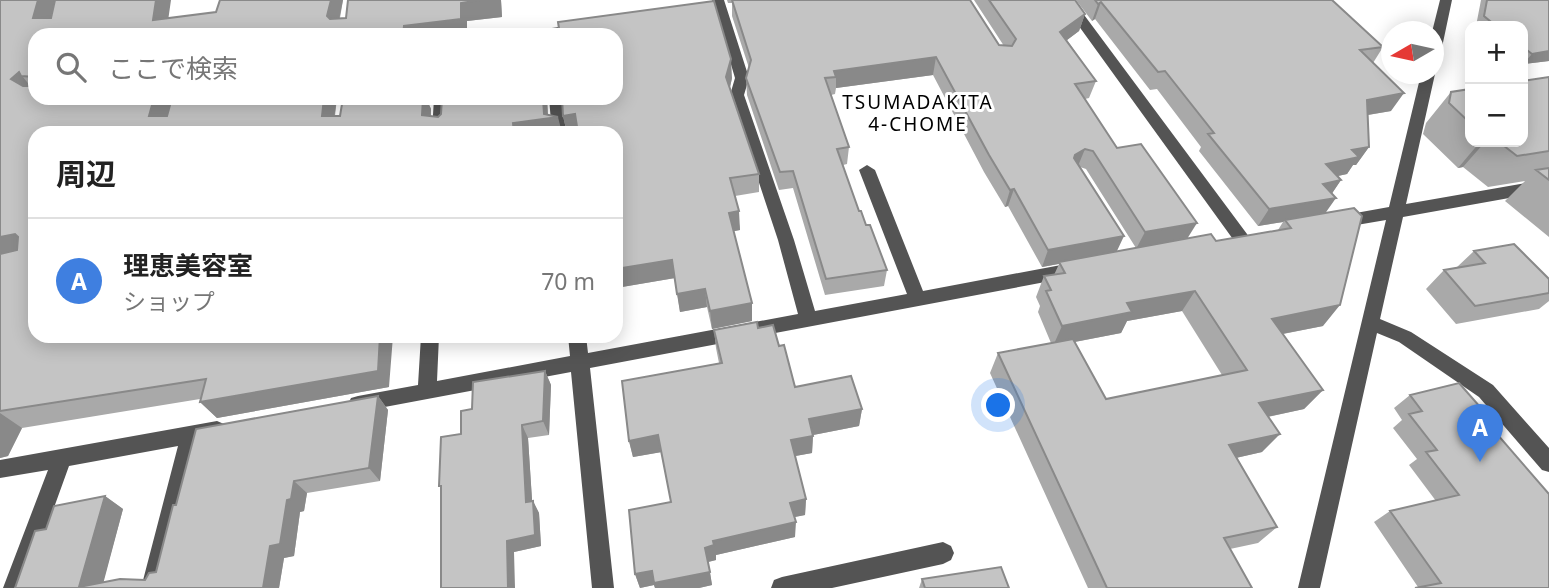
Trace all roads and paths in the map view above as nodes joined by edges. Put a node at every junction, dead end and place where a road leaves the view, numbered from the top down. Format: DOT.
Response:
graph roads {
  1 [pos="1066,0"];
  2 [pos="1446,0"];
  3 [pos="721,8"];
  4 [pos="1441,21"];
  5 [pos="589,27"];
  6 [pos="583,28"];
  7 [pos="1426,84"];
  8 [pos="441,105"];
  9 [pos="557,105"];
  10 [pos="439,126"];
  11 [pos="558,126"];
  12 [pos="867,170"];
  13 [pos="1549,185"];
  14 [pos="1394,213"];
  15 [pos="1328,224"];
  16 [pos="1217,243"];
  17 [pos="1091,267"];
  18 [pos="918,300"];
  19 [pos="809,321"];
  20 [pos="1371,323"];
  21 [pos="430,343"];
  22 [pos="578,343"];
  23 [pos="580,364"];
  24 [pos="427,392"];
  25 [pos="335,408"];
  26 [pos="230,427"];
  27 [pos="191,435"];
  28 [pos="62,458"];
  29 [pos="1549,463"];
  30 [pos="0,469"];
  31 [pos="943,553"];
  32 [pos="832,583"];
  33 [pos="14,588"];
  34 [pos="152,588"];
  35 [pos="603,588"];
  36 [pos="782,588"];
  37 [pos="1309,588"];
  1 -- 16 [label="street"];
  2 -- 4 [label="street"];
  3 -- 19 [label="street"];
  5 -- 6 [label="street"];
  7 -- 14 [label="street"];
  8 -- 10 [label="street"];
  9 -- 11 [label="street"];
  12 -- 18 [label="street"];
  13 -- 14 [label="street"];
  14 -- 15 [label="street"];
  14 -- 20 [label="street"];
  17 -- 18 [label="street"];
  18 -- 19 [label="street"];
  19 -- 23 [label="street"];
  20 -- 29 [label="street"];
  20 -- 37 [label="street"];
  21 -- 24 [label="street"];
  22 -- 23 [label="street"];
  23 -- 24 [label="street"];
  23 -- 35 [label="street"];
  24 -- 25 [label="street"];
  26 -- 27 [label="street"];
  27 -- 28 [label="street"];
  27 -- 34 [label="street"];
  28 -- 30 [label="street"];
  28 -- 33 [label="street"];
  31 -- 32 [label="street"];
  32 -- 36 [label="street"];
}
